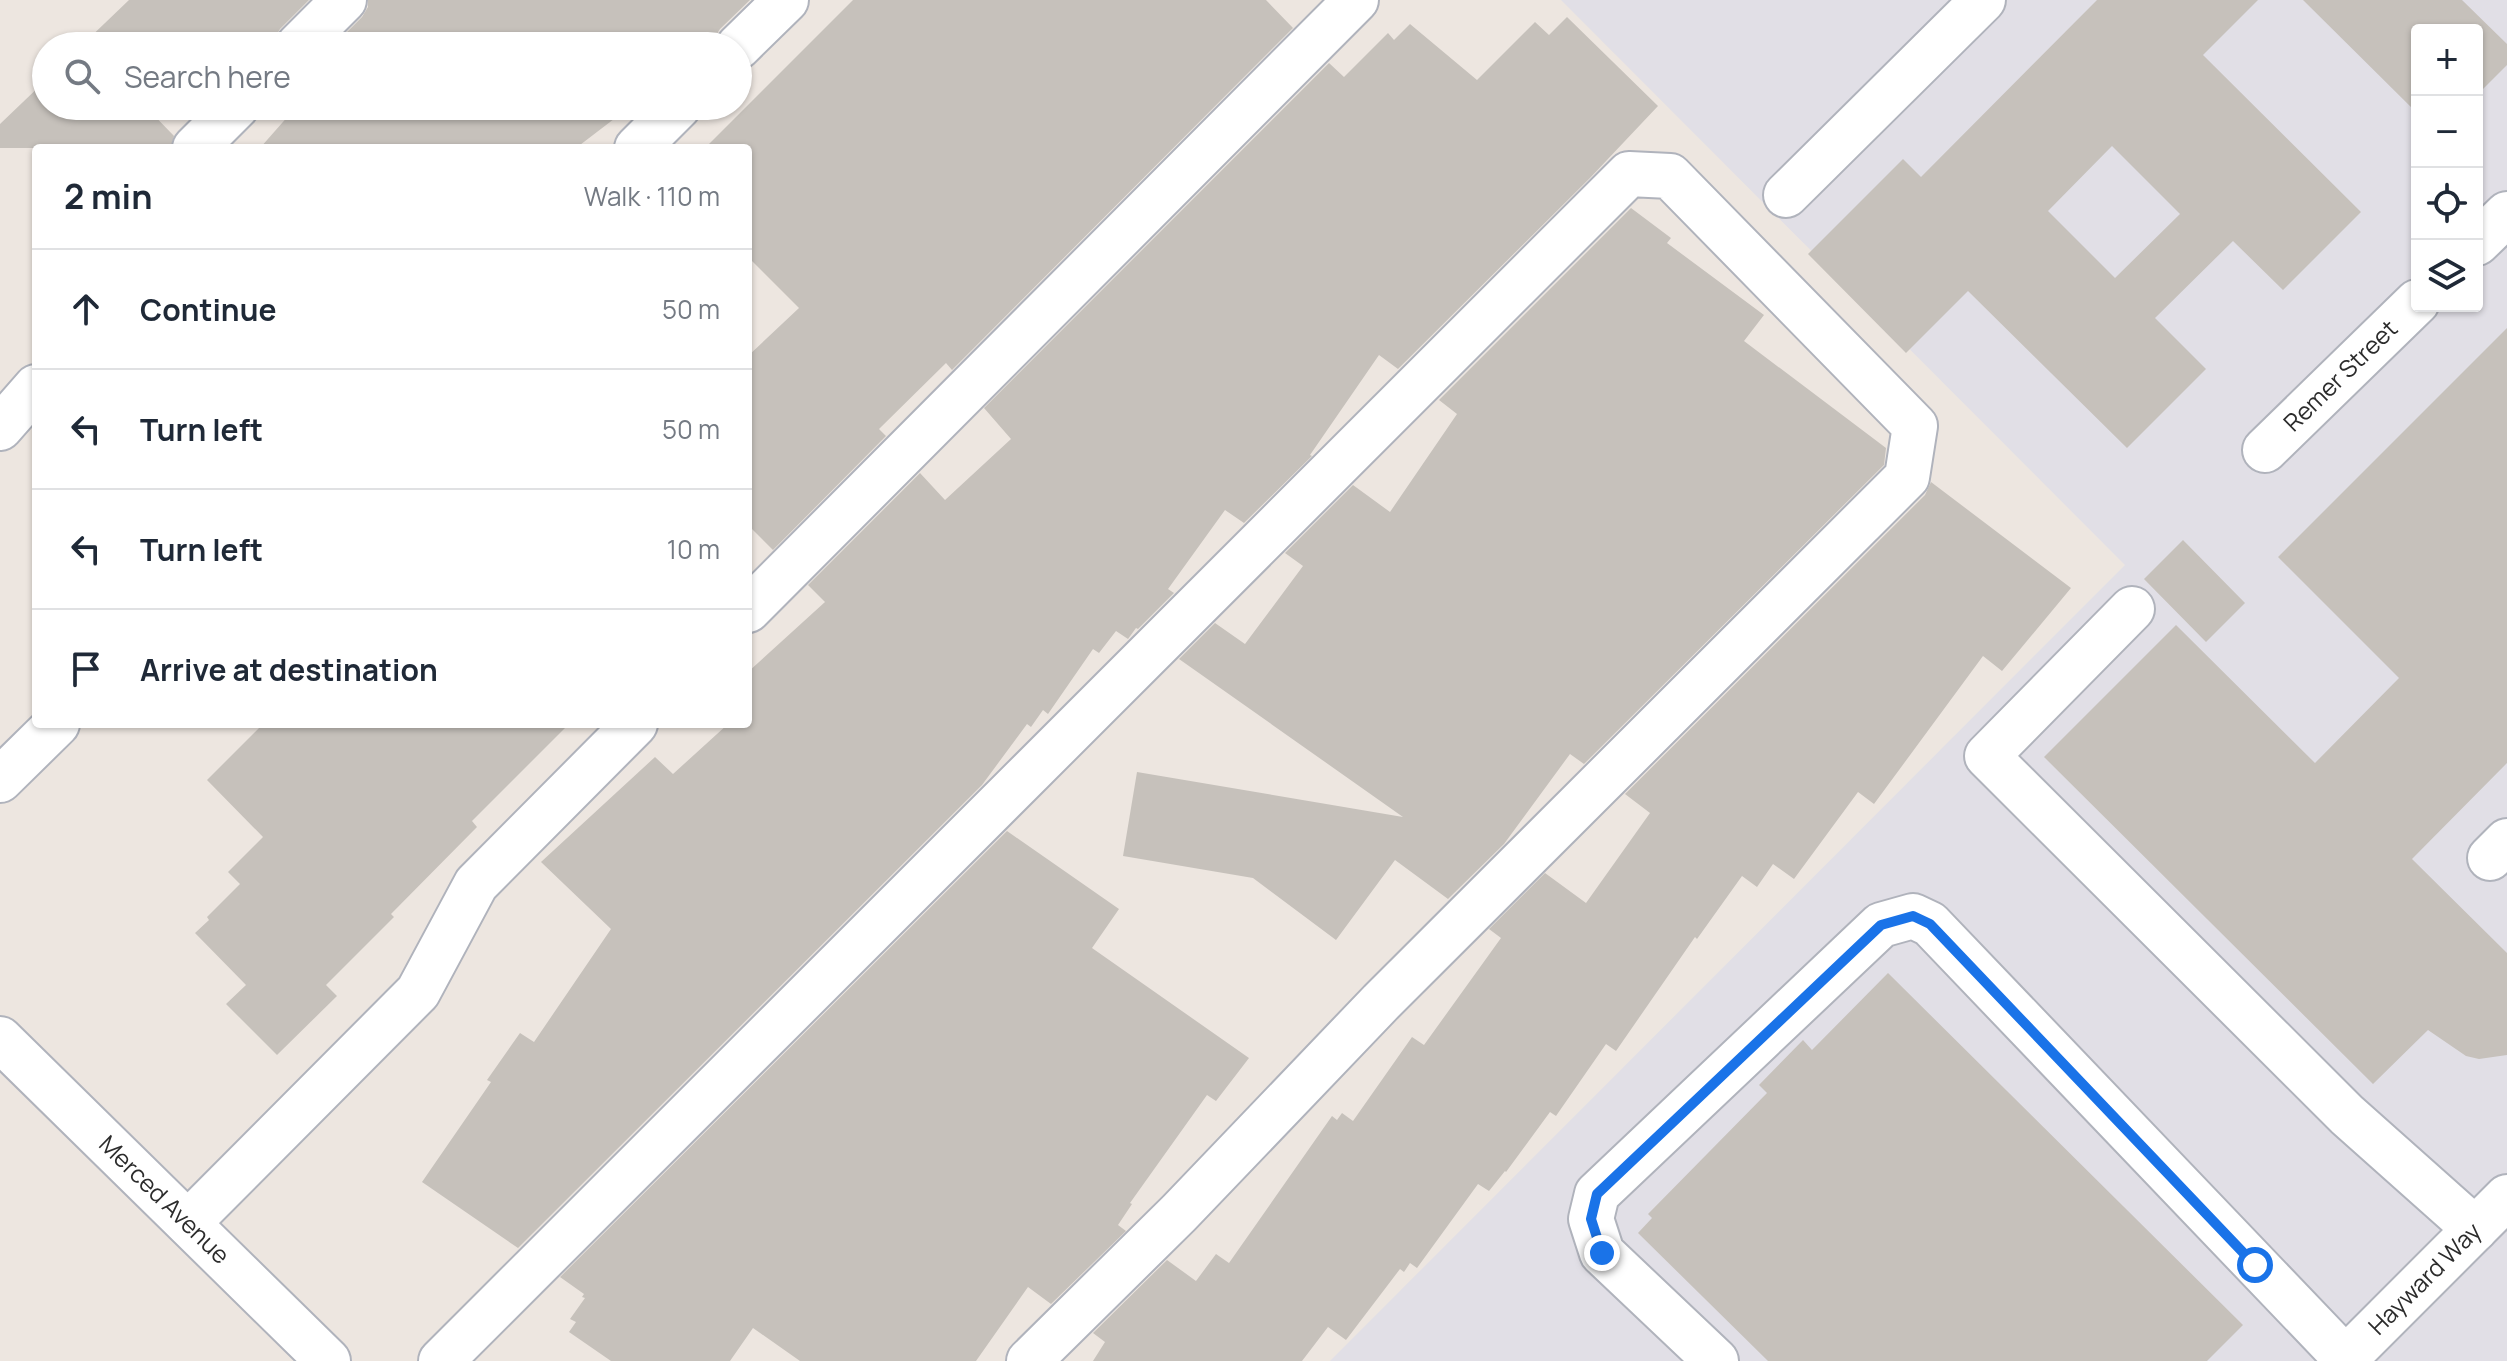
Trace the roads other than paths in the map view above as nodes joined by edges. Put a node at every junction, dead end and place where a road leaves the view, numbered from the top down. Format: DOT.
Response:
graph roads {
  1 [pos="344,0"];
  2 [pos="786,0"];
  3 [pos="1356,0"];
  4 [pos="1983,0"];
  5 [pos="312,32"];
  6 [pos="752,33"];
  7 [pos="223,120"];
  8 [pos="665,120"];
  9 [pos="199,144"];
  10 [pos="641,144"];
  11 [pos="1786,195"];
  12 [pos="2507,214"];
  13 [pos="2480,240"];
  14 [pos="2411,308"];
  15 [pos="32,392"];
  16 [pos="0,428"];
  17 [pos="2265,450"];
  18 [pos="752,606"];
  19 [pos="2132,609"];
  20 [pos="53,728"];
  21 [pos="631,728"];
  22 [pos="0,780"];
  23 [pos="0,1039"];
  24 [pos="2507,1197"];
  25 [pos="188,1223"];
  26 [pos="2475,1229"];
  27 [pos="2345,1360"];
  28 [pos="328,1361"];
  29 [pos="441,1361"];
  30 [pos="1029,1361"];
  31 [pos="1716,1361"];
  1 -- 5 [label="street"];
  2 -- 6 [label="street"];
  3 -- 18 [label="street"];
  4 -- 11 [label="street"];
  7 -- 9 [label="street"];
  8 -- 10 [label="street"];
  12 -- 13 [label="street"];
  14 -- 17 [label="street, Remer Street"];
  15 -- 16 [label="street"];
  19 -- 26 [label="street"];
  20 -- 22 [label="street"];
  21 -- 25 [label="street"];
  23 -- 25 [label="street, Merced Avenue"];
  24 -- 26 [label="street, Hayward Way"];
  25 -- 28 [label="street, Merced Avenue"];
  26 -- 27 [label="street, Hayward Way"];
  27 -- 31 [label="street"];
  29 -- 30 [label="street"];
}
